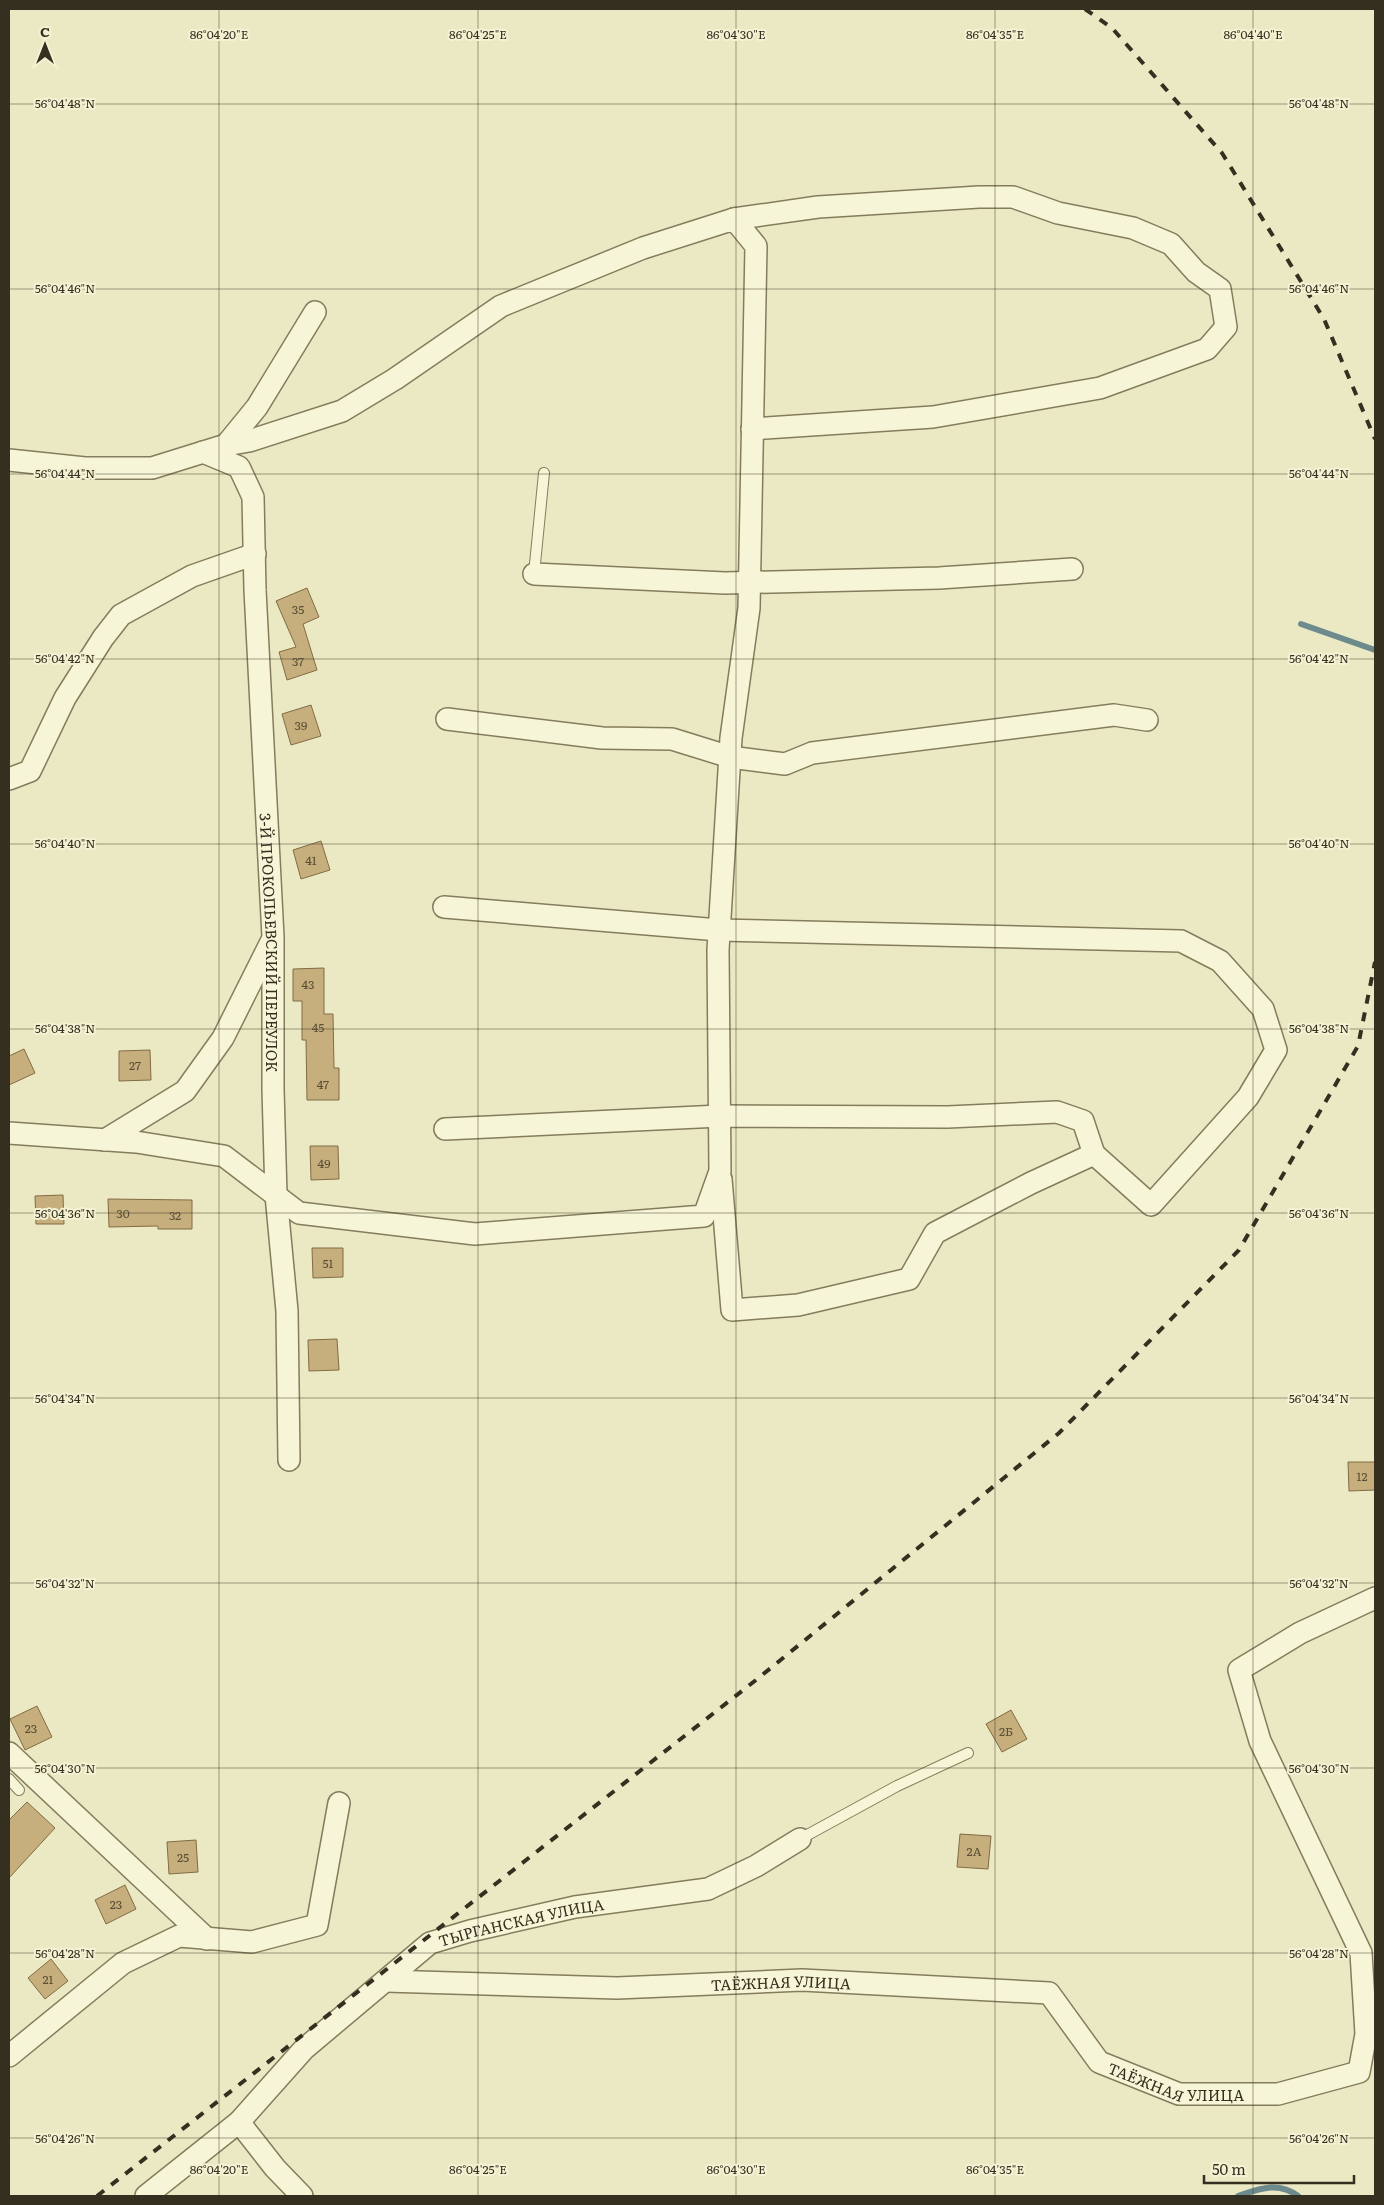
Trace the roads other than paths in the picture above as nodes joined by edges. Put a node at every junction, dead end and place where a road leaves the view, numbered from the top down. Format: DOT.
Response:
graph roads {
  1 [pos="734,219"];
  2 [pos="315,312"];
  3 [pos="752,429"];
  4 [pos="226,445"];
  5 [pos="203,452"];
  6 [pos="9,460"];
  7 [pos="544,473"];
  8 [pos="254,554"];
  9 [pos="1072,569"];
  10 [pos="534,574"];
  11 [pos="750,581"];
  12 [pos="447,719"];
  13 [pos="1147,720"];
  14 [pos="730,757"];
  15 [pos="9,779"];
  16 [pos="444,907"];
  17 [pos="719,930"];
  18 [pos="274,937"];
  19 [pos="720,1116"];
  20 [pos="445,1130"];
  21 [pos="9,1133"];
  22 [pos="105,1140"];
  23 [pos="1094,1154"];
  24 [pos="720,1171"];
  25 [pos="276,1195"];
  26 [pos="289,1460"];
  27 [pos="1375,1598"];
  28 [pos="9,1753"];
  29 [pos="968,1753"];
  30 [pos="339,1803"];
  31 [pos="800,1839"];
  32 [pos="207,1938"];
  33 [pos="386,1981"];
  34 [pos="9,2056"];
  35 [pos="239,2122"];
  36 [pos="146,2196"];
  37 [pos="302,2196"];
  1 -- 3 [label="street"];
  1 -- 3 [label="street"];
  1 -- 4 [label="street"];
  2 -- 4 [label="street"];
  3 -- 11 [label="street"];
  4 -- 5 [label="street"];
  5 -- 6 [label="street"];
  5 -- 8 [label="street, 3-Й ПРОКОПЬЕВСКИЙ ПЕРЕУЛОК"];
  7 -- 10 [label="lane"];
  8 -- 15 [label="street"];
  8 -- 18 [label="street, 3-Й ПРОКОПЬЕВСКИЙ ПЕРЕУЛОК"];
  9 -- 11 [label="street"];
  10 -- 11 [label="street"];
  11 -- 14 [label="street"];
  12 -- 14 [label="street"];
  13 -- 14 [label="street"];
  14 -- 17 [label="street"];
  16 -- 17 [label="street"];
  17 -- 19 [label="street"];
  17 -- 23 [label="street"];
  18 -- 22 [label="street"];
  18 -- 25 [label="street, 3-Й ПРОКОПЬЕВСКИЙ ПЕРЕУЛОК"];
  19 -- 20 [label="street"];
  19 -- 23 [label="street"];
  19 -- 24 [label="street"];
  21 -- 22 [label="street"];
  22 -- 25 [label="street"];
  23 -- 24 [label="street"];
  24 -- 25 [label="street"];
  25 -- 26 [label="street, 3-Й ПРОКОПЬЕВСКИЙ ПЕРЕУЛОК"];
  27 -- 33 [label="street, ТАЁЖНАЯ УЛИЦА"];
  28 -- 32 [label="street"];
  29 -- 31 [label="lane"];
  30 -- 32 [label="street"];
  31 -- 33 [label="street, ТЫРГАНСКАЯ УЛИЦА"];
  32 -- 34 [label="street"];
  33 -- 35 [label="street, ТЫРГАНСКАЯ УЛИЦА"];
  35 -- 36 [label="street, ТЫРГАНСКАЯ УЛИЦА"];
  35 -- 37 [label="street"];
}
